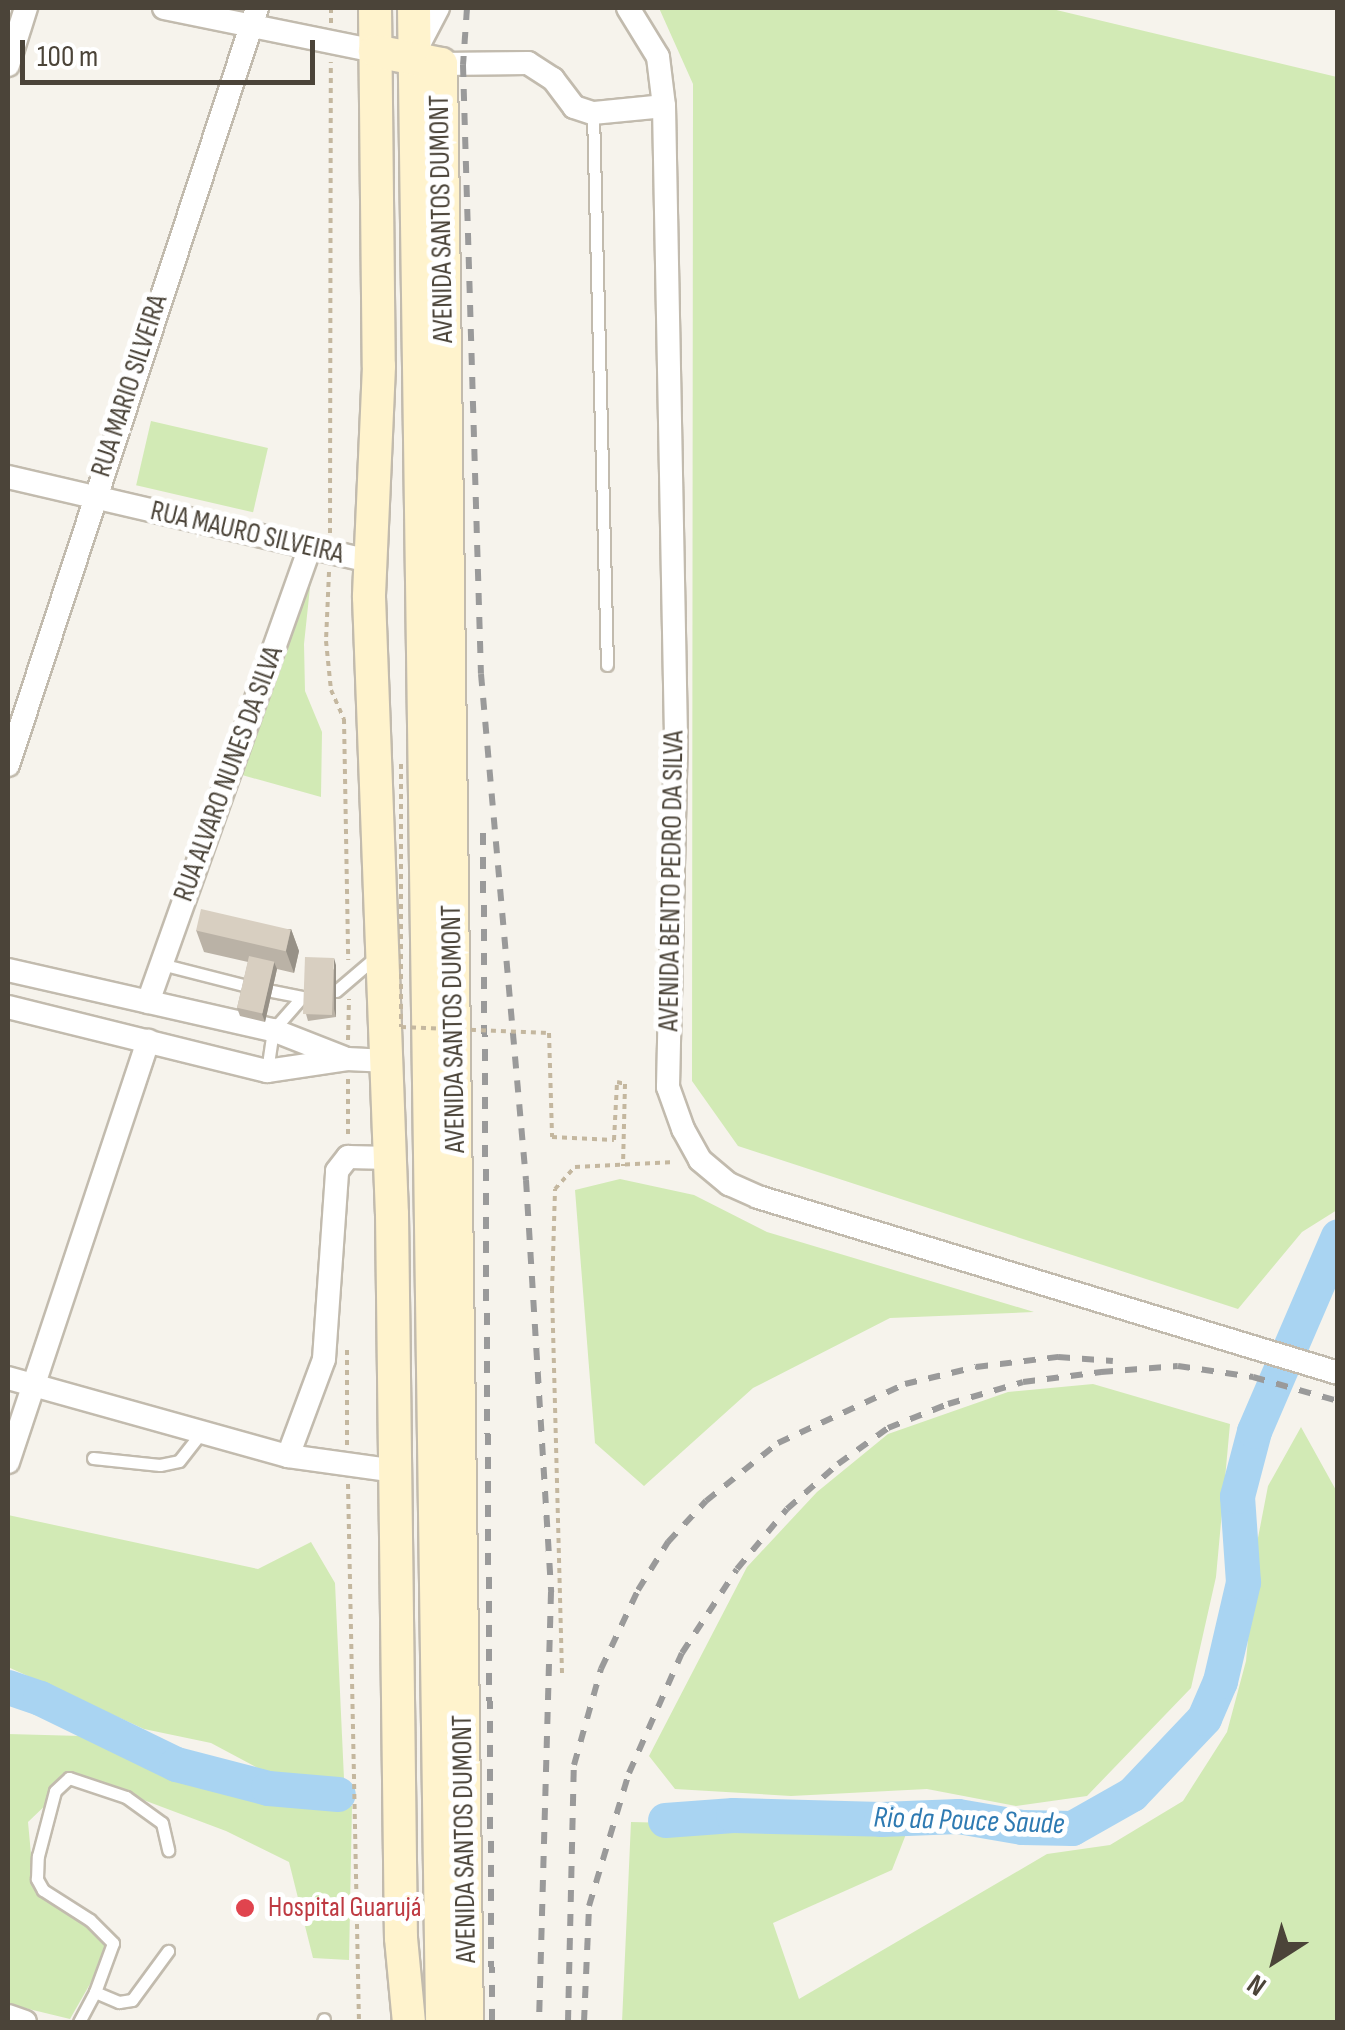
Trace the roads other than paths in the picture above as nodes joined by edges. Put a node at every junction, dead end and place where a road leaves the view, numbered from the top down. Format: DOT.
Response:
graph roads {
  1 [pos="26,8"];
  2 [pos="164,8"];
  3 [pos="375,8"];
  4 [pos="414,8"];
  5 [pos="438,8"];
  6 [pos="628,8"];
  7 [pos="253,16"];
  8 [pos="375,52"];
  9 [pos="427,62"];
  10 [pos="8,65"];
  11 [pos="664,106"];
  12 [pos="593,114"];
  13 [pos="8,477"];
  14 [pos="93,498"];
  15 [pos="320,549"];
  16 [pos="369,561"];
  17 [pos="607,665"];
  18 [pos="8,765"];
  19 [pos="380,954"];
  20 [pos="161,964"];
  21 [pos="8,970"];
  22 [pos="247,986"];
  23 [pos="272,991"];
  24 [pos="336,991"];
  25 [pos="148,1002"];
  26 [pos="8,1007"];
  27 [pos="272,1030"];
  28 [pos="148,1041"];
  29 [pos="348,1059"];
  30 [pos="388,1061"];
  31 [pos="267,1071"];
  32 [pos="390,1158"];
  33 [pos="1330,1371"];
  34 [pos="8,1378"];
  35 [pos="36,1385"];
  36 [pos="202,1432"];
  37 [pos="288,1456"];
  38 [pos="93,1458"];
  39 [pos="8,1462"];
  40 [pos="396,1470"];
  41 [pos="168,1850"];
  42 [pos="401,1938"];
  43 [pos="168,1952"];
  44 [pos="94,1992"];
  45 [pos="8,2016"];
  46 [pos="25,2022"];
  47 [pos="79,2022"];
  48 [pos="395,2022"];
  49 [pos="409,2022"];
  50 [pos="442,2022"];
  51 [pos="467,2022"];
  1 -- 10 [label="street"];
  2 -- 7 [label="street"];
  3 -- 8 [label="main road"];
  4 -- 9 [label="main road"];
  5 -- 9 [label="street"];
  6 -- 11 [label="street, AVENIDA BENTO PEDRO DA SILVA"];
  7 -- 8 [label="street"];
  7 -- 14 [label="street, RUA MARIO SILVEIRA"];
  8 -- 9 [label="main road, AVENIDA SANTOS DUMONT"];
  8 -- 16 [label="main road"];
  9 -- 12 [label="street"];
  9 -- 50 [label="main road, AVENIDA SANTOS DUMONT"];
  9 -- 51 [label="main road, AVENIDA SANTOS DUMONT"];
  11 -- 12 [label="street"];
  11 -- 33 [label="street, AVENIDA BENTO PEDRO DA SILVA"];
  12 -- 17 [label="lane"];
  13 -- 14 [label="street, RUA MAURO SILVEIRA"];
  14 -- 15 [label="street, RUA MAURO SILVEIRA"];
  14 -- 18 [label="street, RUA MARIO SILVEIRA"];
  15 -- 16 [label="street, RUA MAURO SILVEIRA"];
  15 -- 20 [label="street, RUA ALVARO NUNES DA SILVA"];
  16 -- 19 [label="main road"];
  19 -- 24 [label="lane"];
  19 -- 30 [label="main road"];
  20 -- 22 [label="lane"];
  20 -- 25 [label="street, RUA ALVARO NUNES DA SILVA"];
  21 -- 25 [label="street"];
  23 -- 27 [label="lane"];
  25 -- 27 [label="street"];
  26 -- 28 [label="street"];
  27 -- 29 [label="street"];
  27 -- 31 [label="lane"];
  28 -- 31 [label="street"];
  28 -- 35 [label="street"];
  29 -- 30 [label="street"];
  29 -- 31 [label="street"];
  30 -- 32 [label="main road"];
  32 -- 37 [label="street"];
  32 -- 40 [label="main road"];
  34 -- 35 [label="street"];
  35 -- 36 [label="street"];
  35 -- 39 [label="street"];
  36 -- 37 [label="street"];
  36 -- 38 [label="lane"];
  37 -- 40 [label="street"];
  40 -- 42 [label="main road"];
  41 -- 44 [label="lane"];
  42 -- 48 [label="main road"];
  42 -- 49 [label="main road"];
  43 -- 44 [label="lane"];
  44 -- 47 [label="lane"];
  45 -- 46 [label="street"];
}
